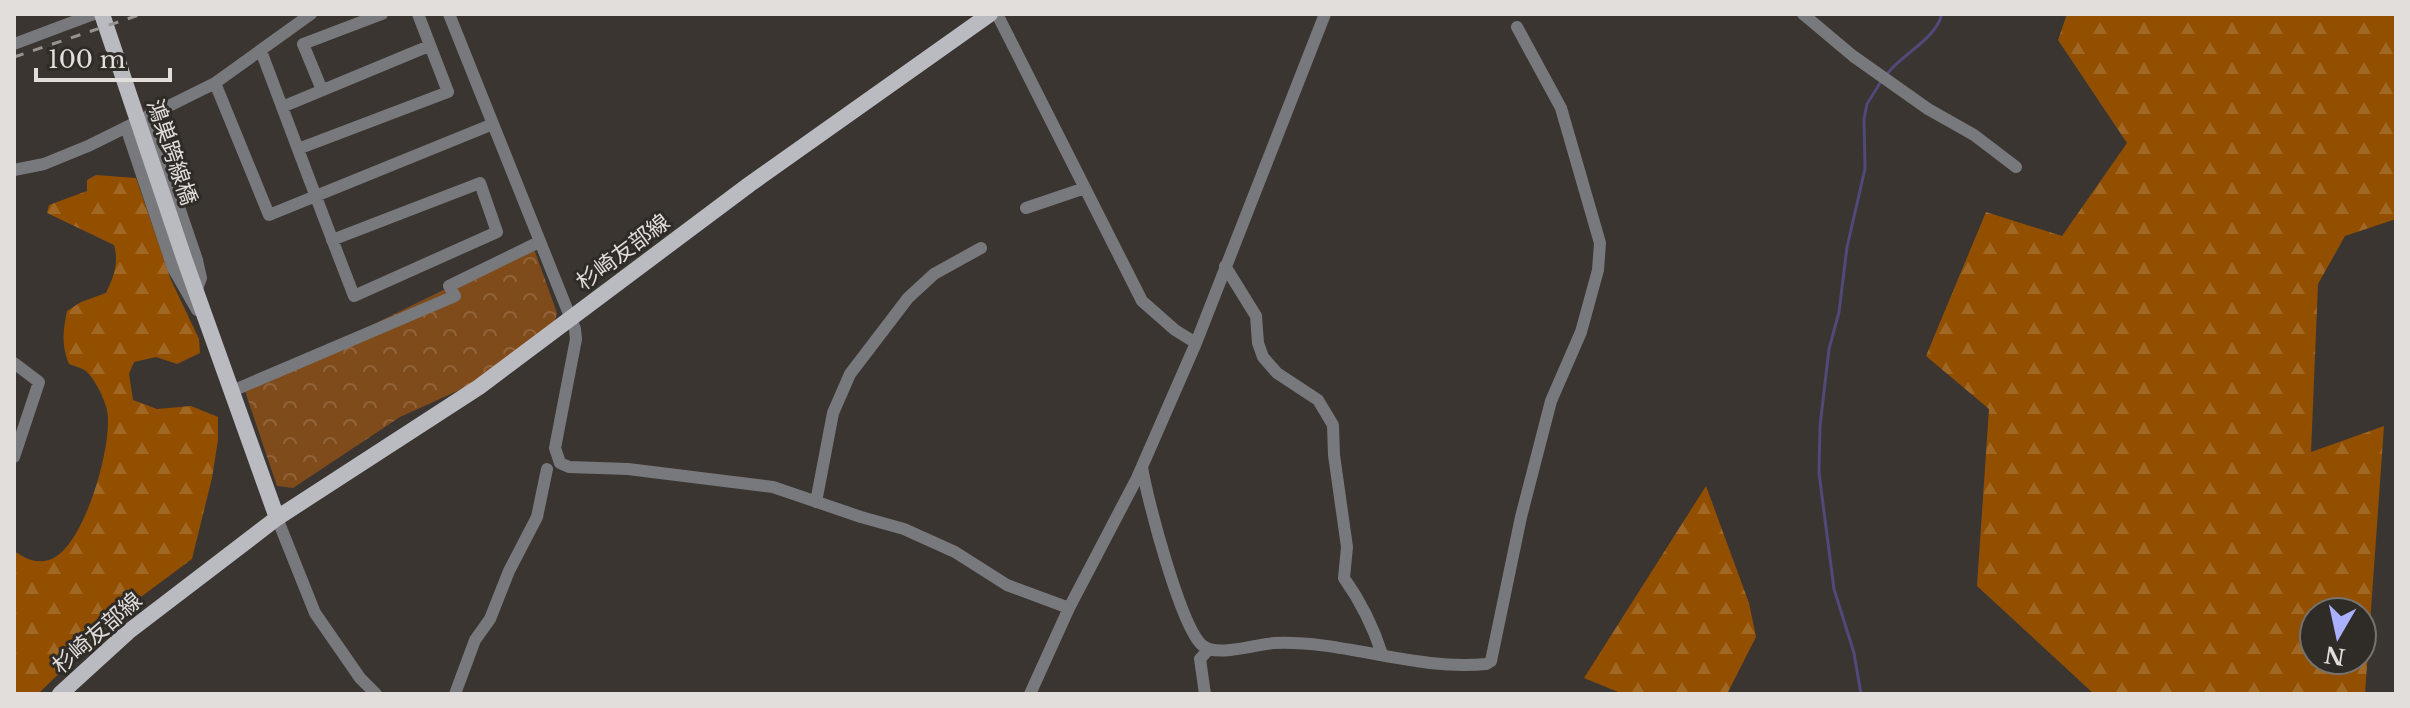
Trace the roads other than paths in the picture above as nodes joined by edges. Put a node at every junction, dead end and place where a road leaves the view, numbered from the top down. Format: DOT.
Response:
graph roads {
  1 [pos="311,14"];
  2 [pos="382,14"];
  3 [pos="418,14"];
  4 [pos="449,14"];
  5 [pos="990,14"];
  6 [pos="997,14"];
  7 [pos="1325,14"];
  8 [pos="1803,14"];
  9 [pos="93,15"];
  10 [pos="1517,27"];
  11 [pos="14,44"];
  12 [pos="429,46"];
  13 [pos="261,51"];
  14 [pos="215,83"];
  15 [pos="322,90"];
  16 [pos="282,107"];
  17 [pos="148,116"];
  18 [pos="493,124"];
  19 [pos="126,127"];
  20 [pos="298,149"];
  21 [pos="2016,167"];
  22 [pos="14,170"];
  23 [pos="1085,188"];
  24 [pos="317,197"];
  25 [pos="1026,208"];
  26 [pos="332,240"];
  27 [pos="539,242"];
  28 [pos="981,248"];
  29 [pos="1225,266"];
  30 [pos="196,291"];
  31 [pos="571,319"];
  32 [pos="214,341"];
  33 [pos="1196,343"];
  34 [pos="14,363"];
  35 [pos="232,391"];
  36 [pos="14,457"];
  37 [pos="1142,467"];
  38 [pos="547,469"];
  39 [pos="816,502"];
  40 [pos="277,518"];
  41 [pos="1069,608"];
  42 [pos="1208,650"];
  43 [pos="1382,654"];
  44 [pos="60,694"];
  45 [pos="376,694"];
  46 [pos="455,694"];
  47 [pos="1030,694"];
  48 [pos="1205,694"];
  1 -- 13 [label="street"];
  2 -- 15 [label="street"];
  3 -- 12 [label="street"];
  4 -- 18 [label="street"];
  5 -- 31 [label="main road, 杉崎友部線"];
  6 -- 23 [label="street"];
  7 -- 29 [label="street"];
  8 -- 21 [label="street"];
  9 -- 11 [label="street"];
  9 -- 30 [label="main road, 鴻巣跨線橋"];
  10 -- 43 [label="street"];
  12 -- 15 [label="street"];
  12 -- 20 [label="street"];
  13 -- 14 [label="street"];
  13 -- 16 [label="street"];
  14 -- 17 [label="street"];
  14 -- 24 [label="street"];
  15 -- 16 [label="street"];
  16 -- 20 [label="street"];
  17 -- 19 [label="street"];
  17 -- 30 [label="street"];
  18 -- 24 [label="street"];
  18 -- 27 [label="street"];
  19 -- 22 [label="street"];
  19 -- 32 [label="street"];
  20 -- 24 [label="street"];
  23 -- 25 [label="street"];
  23 -- 33 [label="street"];
  24 -- 26 [label="street"];
  26 -- 26 [label="street"];
  27 -- 31 [label="street"];
  27 -- 35 [label="street"];
  28 -- 39 [label="street"];
  29 -- 33 [label="street"];
  29 -- 43 [label="street"];
  30 -- 32 [label="main road"];
  31 -- 39 [label="street"];
  31 -- 40 [label="main road, 杉崎友部線"];
  32 -- 35 [label="main road"];
  33 -- 37 [label="street"];
  34 -- 36 [label="street"];
  35 -- 40 [label="main road"];
  37 -- 41 [label="street"];
  37 -- 42 [label="street"];
  38 -- 46 [label="street"];
  39 -- 41 [label="street"];
  40 -- 44 [label="main road, 杉崎友部線"];
  40 -- 45 [label="street"];
  41 -- 47 [label="street"];
  42 -- 43 [label="street"];
  42 -- 48 [label="street"];
}
